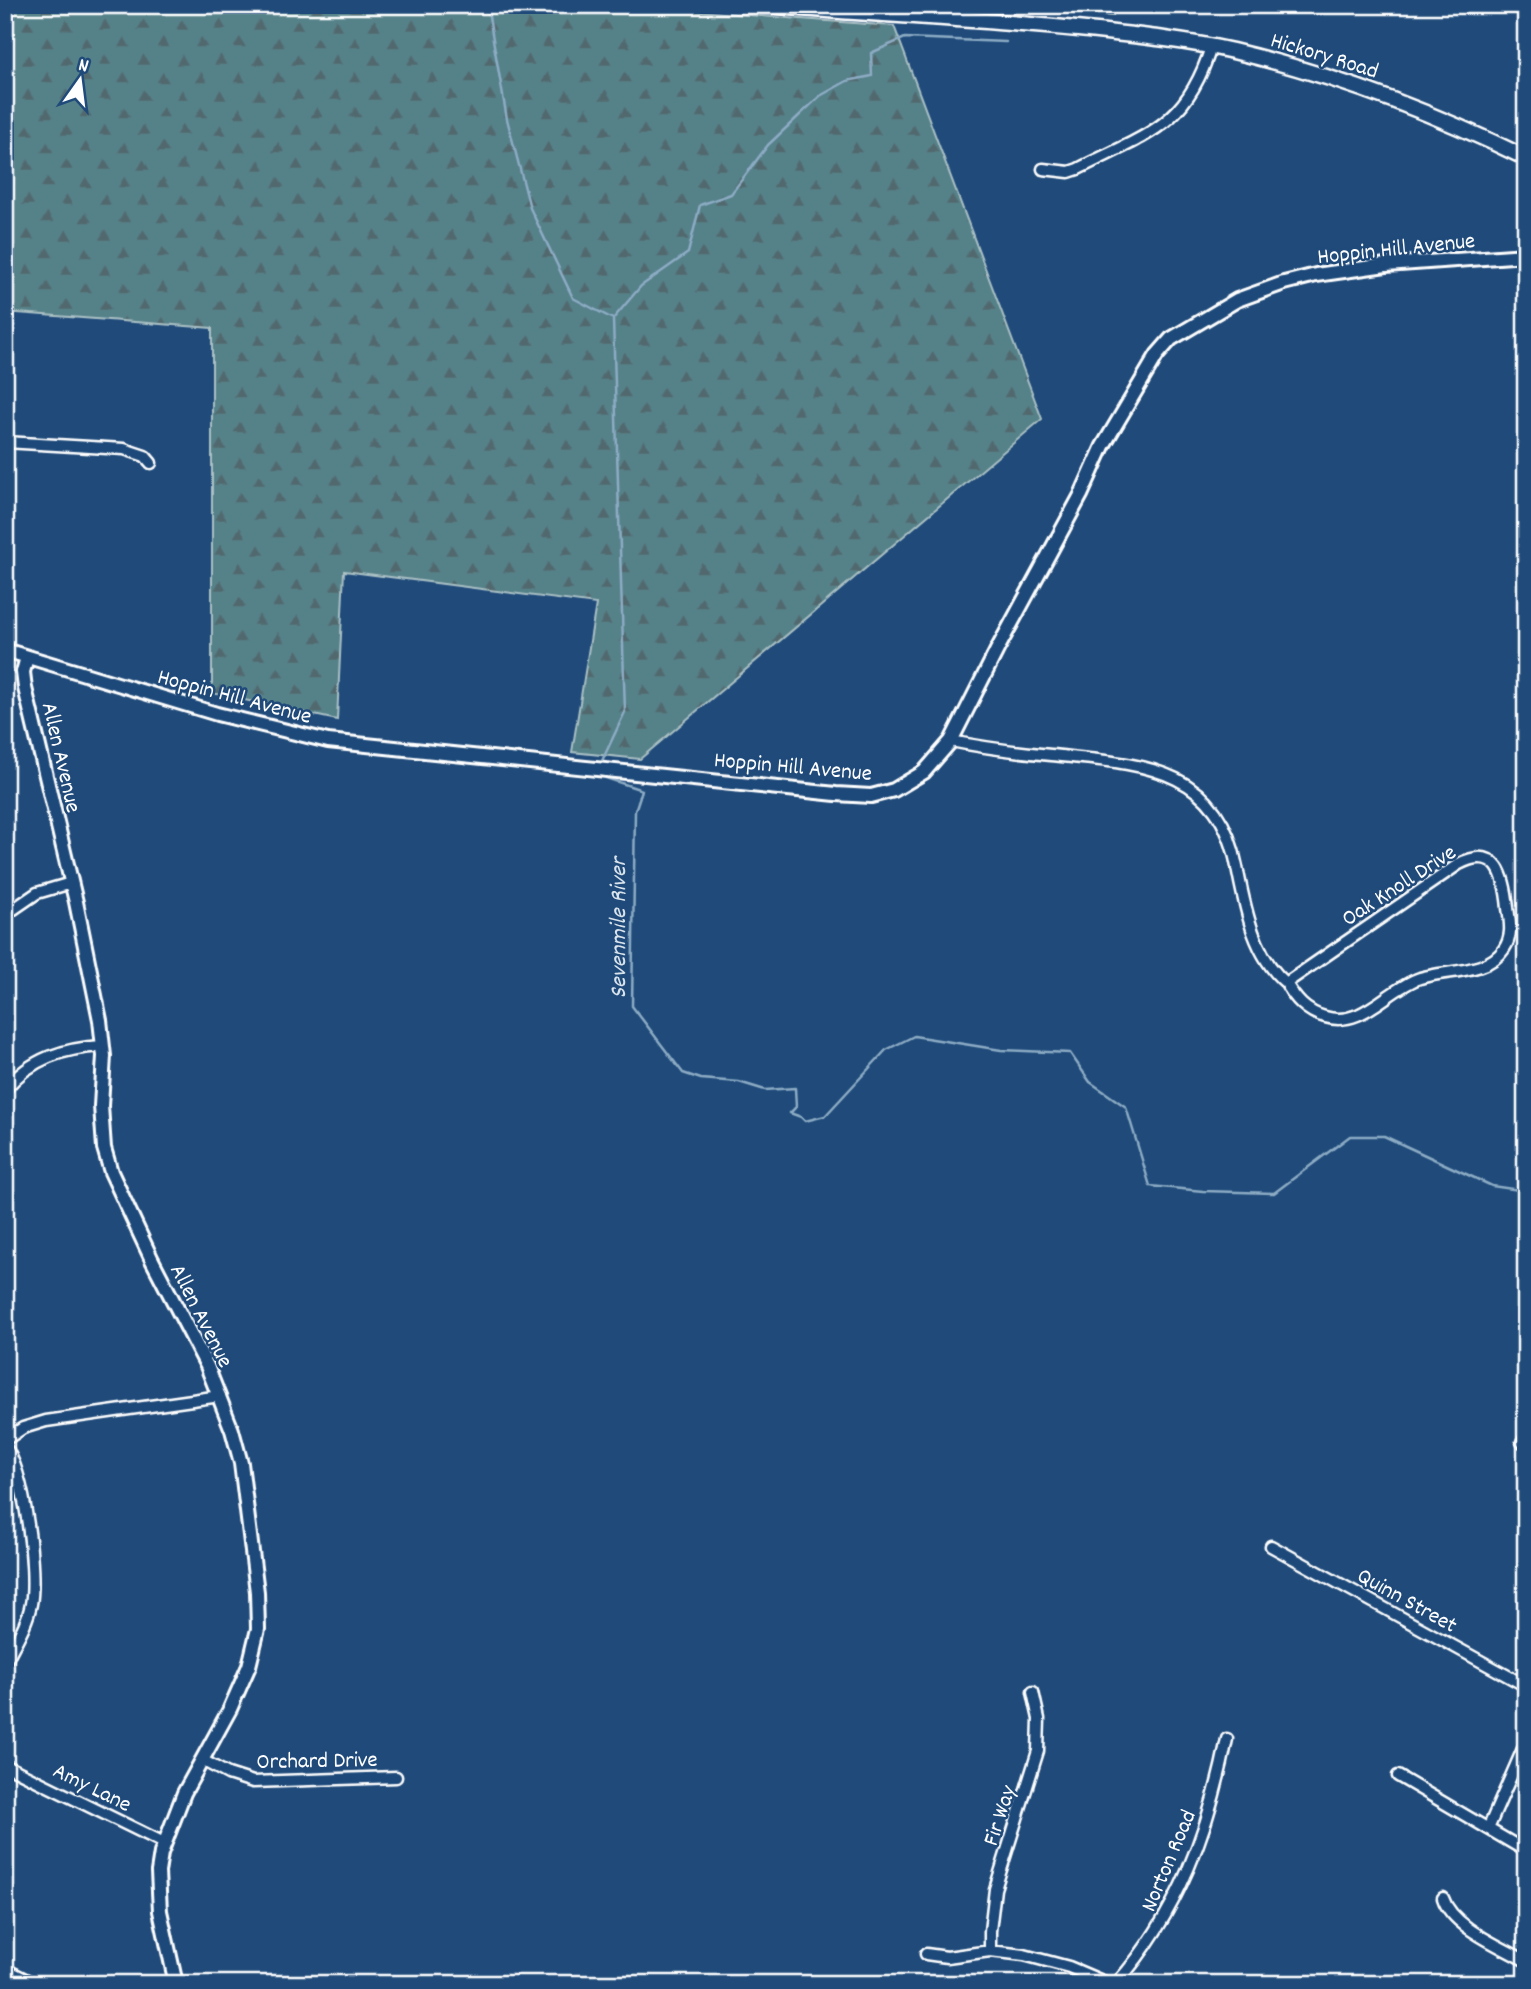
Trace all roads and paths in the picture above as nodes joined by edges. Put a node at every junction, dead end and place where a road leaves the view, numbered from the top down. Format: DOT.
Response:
graph roads {
  1 [pos="765,5"];
  2 [pos="1211,47"];
  3 [pos="1526,158"];
  4 [pos="1044,169"];
  5 [pos="1526,255"];
  6 [pos="5,442"];
  7 [pos="151,463"];
  8 [pos="5,650"];
  9 [pos="27,657"];
  10 [pos="951,741"];
  11 [pos="71,883"];
  12 [pos="5,915"];
  13 [pos="1286,983"];
  14 [pos="103,1046"];
  15 [pos="5,1090"];
  16 [pos="220,1396"];
  17 [pos="5,1440"];
  18 [pos="5,1447"];
  19 [pos="1271,1546"];
  20 [pos="5,1663"];
  21 [pos="1526,1686"];
  22 [pos="1032,1692"];
  23 [pos="1227,1739"];
  24 [pos="1526,1742"];
  25 [pos="202,1760"];
  26 [pos="5,1765"];
  27 [pos="1398,1776"];
  28 [pos="396,1777"];
  29 [pos="1488,1829"];
  30 [pos="164,1843"];
  31 [pos="1526,1851"];
  32 [pos="1443,1898"];
  33 [pos="990,1951"];
  34 [pos="926,1954"];
  35 [pos="1526,1961"];
  36 [pos="5,1969"];
  37 [pos="172,1983"];
  38 [pos="35,1984"];
  39 [pos="1109,1984"];
  40 [pos="1116,1984"];
  1 -- 2 [label="main road, Hickory Road"];
  2 -- 3 [label="main road, Hickory Road"];
  2 -- 4 [label="street"];
  5 -- 10 [label="street, Hoppin Hill Avenue"];
  6 -- 7 [label="street"];
  8 -- 9 [label="street, Hoppin Hill Avenue"];
  9 -- 10 [label="street, Hoppin Hill Avenue"];
  9 -- 11 [label="street, Allen Avenue"];
  10 -- 13 [label="street, Oak Knoll Drive"];
  11 -- 12 [label="street"];
  11 -- 14 [label="street, Allen Avenue"];
  13 -- 13 [label="street, Oak Knoll Drive"];
  14 -- 15 [label="street"];
  14 -- 16 [label="street, Allen Avenue"];
  16 -- 17 [label="street"];
  16 -- 25 [label="street, Allen Avenue"];
  18 -- 20 [label="street"];
  19 -- 21 [label="street, Quinn Street"];
  22 -- 33 [label="street, Fir Way"];
  23 -- 40 [label="street, Norton Road"];
  24 -- 29 [label="street"];
  25 -- 28 [label="street, Orchard Drive"];
  25 -- 30 [label="street, Allen Avenue"];
  26 -- 30 [label="street, Amy Lane"];
  27 -- 29 [label="street"];
  29 -- 31 [label="street"];
  30 -- 37 [label="street, Allen Avenue"];
  32 -- 35 [label="street"];
  33 -- 34 [label="street"];
  33 -- 39 [label="street"];
  36 -- 38 [label="street"];
}
